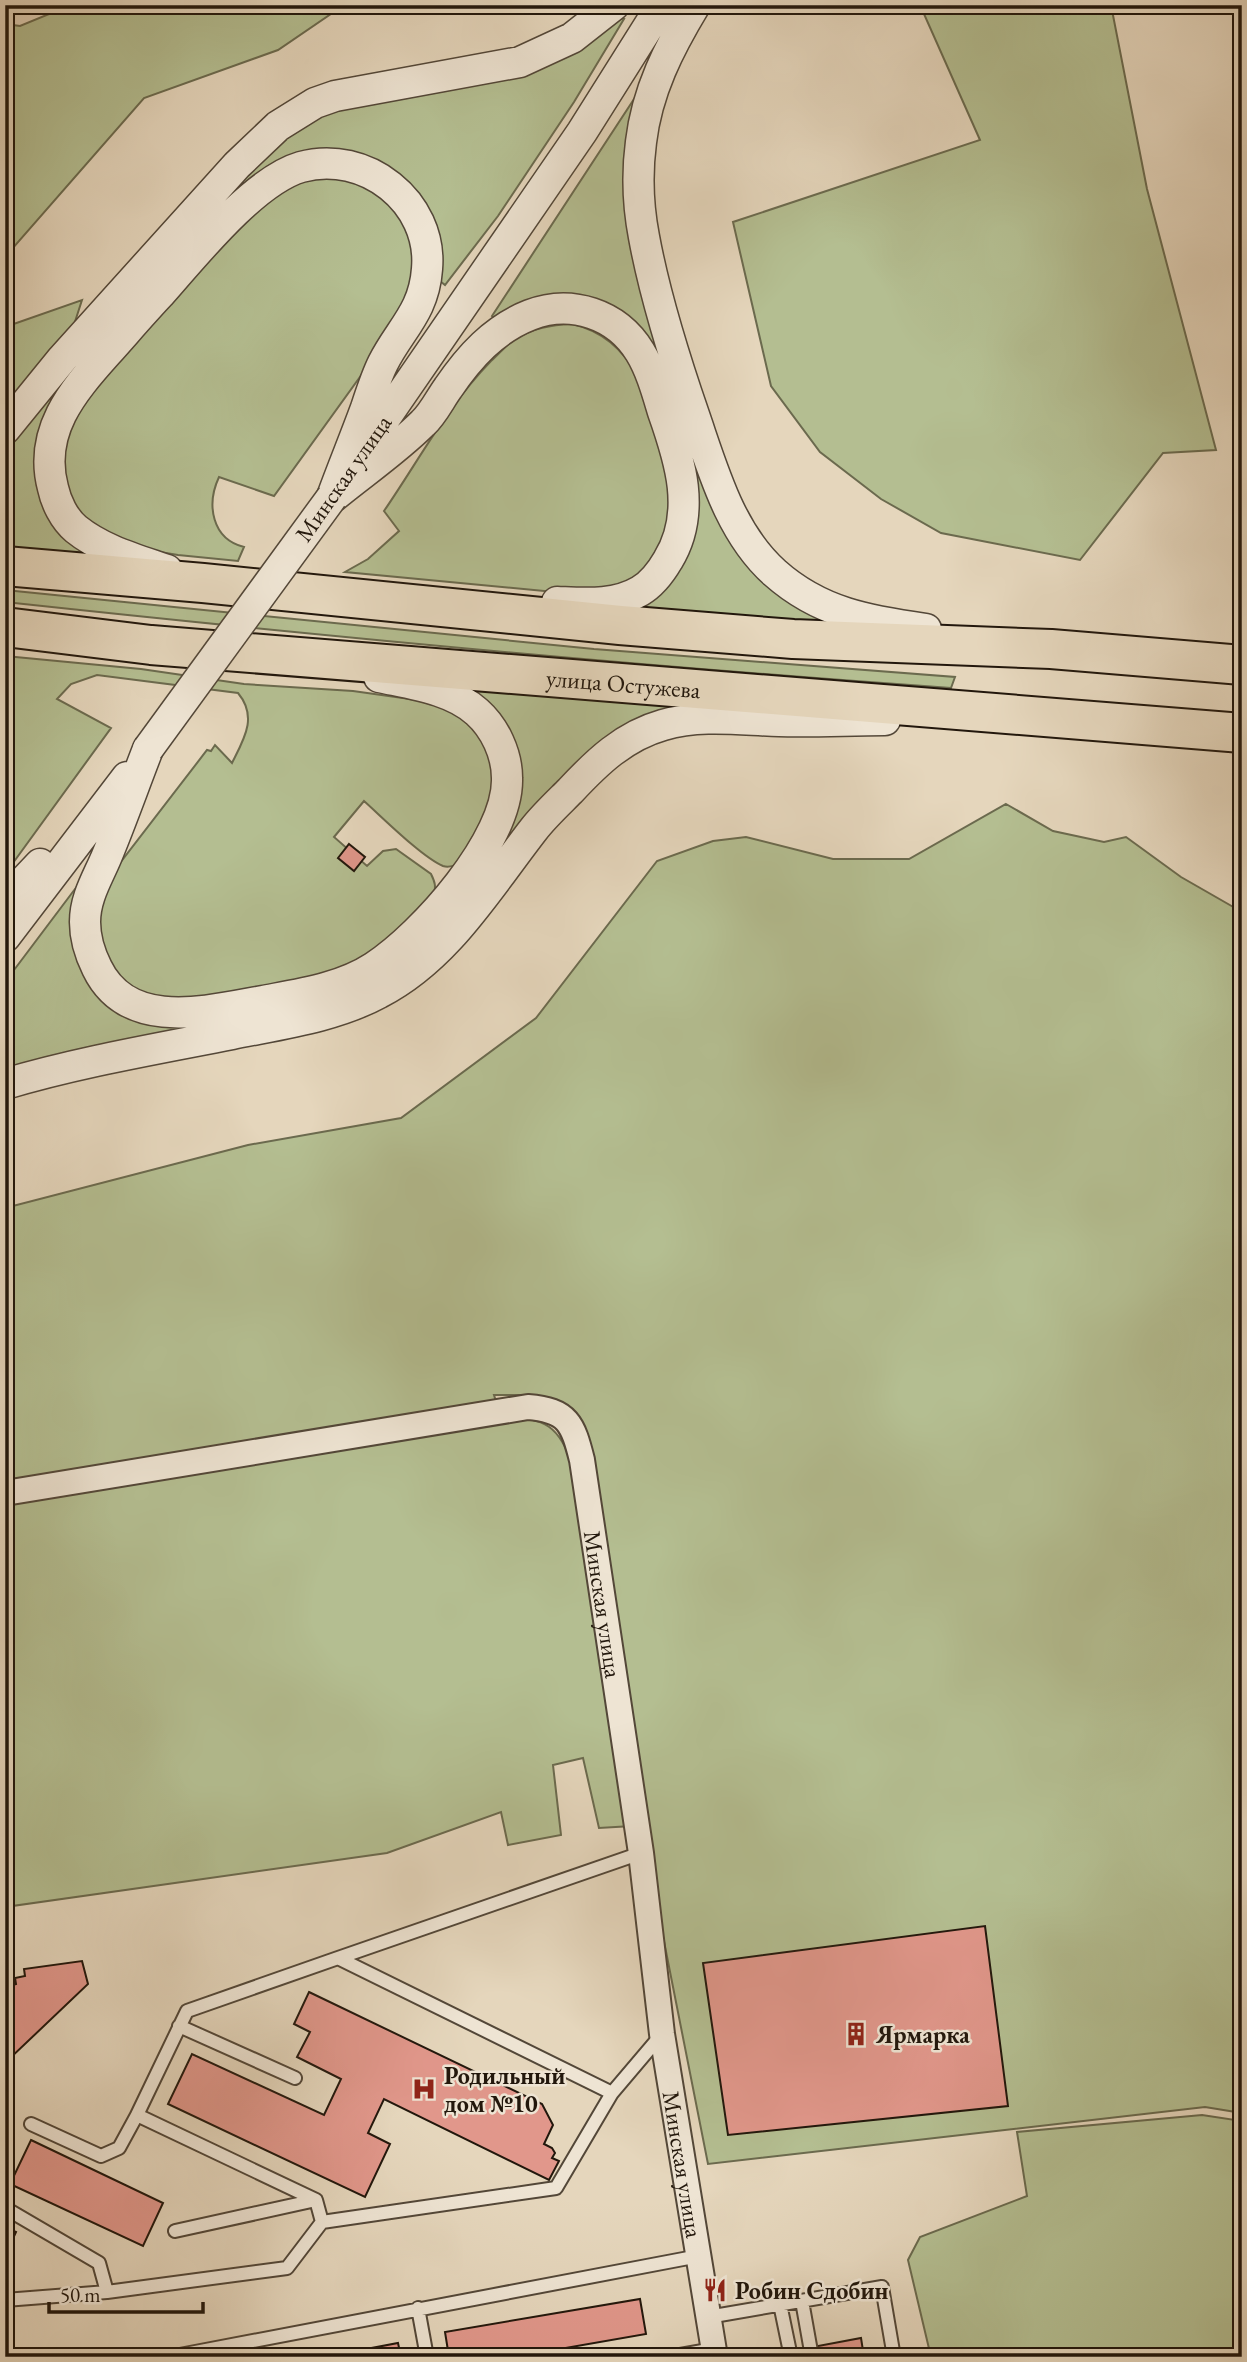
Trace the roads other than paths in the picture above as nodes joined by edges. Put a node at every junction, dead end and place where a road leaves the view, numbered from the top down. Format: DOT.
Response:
graph roads {
  1 [pos="614,5"];
  2 [pos="662,5"];
  3 [pos="695,5"];
  4 [pos="36,392"];
  5 [pos="5,420"];
  6 [pos="5,429"];
  7 [pos="332,497"];
  8 [pos="5,566"];
  9 [pos="203,583"];
  10 [pos="355,597"];
  11 [pos="5,627"];
  12 [pos="5,645"];
  13 [pos="151,645"];
  14 [pos="1051,649"];
  15 [pos="291,656"];
  16 [pos="1242,664"];
  17 [pos="1061,720"];
  18 [pos="1242,733"];
  19 [pos="148,749"];
  20 [pos="5,901"];
  21 [pos="5,937"];
  22 [pos="5,1084"];
  23 [pos="5,1493"];
  24 [pos="641,1853"];
  25 [pos="338,1958"];
  26 [pos="179,2026"];
  27 [pos="662,2034"];
  28 [pos="295,2078"];
  29 [pos="612,2093"];
  30 [pos="137,2115"];
  31 [pos="31,2124"];
  32 [pos="316,2200"];
  33 [pos="5,2208"];
  34 [pos="322,2222"];
  35 [pos="175,2231"];
  36 [pos="699,2256"];
  37 [pos="107,2292"];
  38 [pos="5,2300"];
  39 [pos="802,2301"];
  40 [pos="780,2304"];
  41 [pos="418,2308"];
  42 [pos="708,2317"];
  43 [pos="715,2353"];
  44 [pos="170,2357"];
  45 [pos="427,2357"];
  46 [pos="669,2357"];
  47 [pos="791,2357"];
  48 [pos="812,2357"];
  49 [pos="894,2357"];
  1 -- 4 [label="street"];
  2 -- 7 [label="street, Минская улица"];
  3 -- 14 [label="street"];
  4 -- 5 [label="street"];
  4 -- 6 [label="street"];
  7 -- 9 [label="street"];
  7 -- 10 [label="street"];
  7 -- 19 [label="street, Минская улица, bridge"];
  8 -- 9 [label="main road"];
  9 -- 10 [label="main road"];
  10 -- 14 [label="main road"];
  11 -- 13 [label="main road, улица Остужева"];
  12 -- 13 [label="street"];
  13 -- 15 [label="main road, улица Остужева"];
  14 -- 16 [label="main road"];
  15 -- 17 [label="main road, улица Остужева"];
  15 -- 19 [label="street"];
  17 -- 18 [label="main road, улица Остужева"];
  17 -- 22 [label="street"];
  19 -- 20 [label="street"];
  19 -- 21 [label="street, Минская улица"];
  23 -- 24 [label="street, Минская улица"];
  24 -- 25 [label="lane"];
  24 -- 27 [label="street, Минская улица"];
  25 -- 26 [label="lane"];
  25 -- 29 [label="lane"];
  26 -- 28 [label="lane"];
  26 -- 30 [label="lane"];
  27 -- 29 [label="lane"];
  27 -- 36 [label="street, Минская улица"];
  29 -- 34 [label="lane"];
  30 -- 31 [label="lane"];
  30 -- 32 [label="lane"];
  32 -- 34 [label="lane"];
  32 -- 35 [label="lane"];
  33 -- 37 [label="lane"];
  34 -- 37 [label="lane"];
  36 -- 41 [label="lane"];
  36 -- 42 [label="street, Минская улица"];
  37 -- 38 [label="lane"];
  39 -- 40 [label="lane"];
  39 -- 48 [label="lane"];
  39 -- 49 [label="lane"];
  40 -- 42 [label="lane"];
  40 -- 47 [label="lane"];
  41 -- 44 [label="lane"];
  41 -- 45 [label="lane"];
  42 -- 43 [label="street, Минская улица"];
  43 -- 46 [label="lane"];
}
